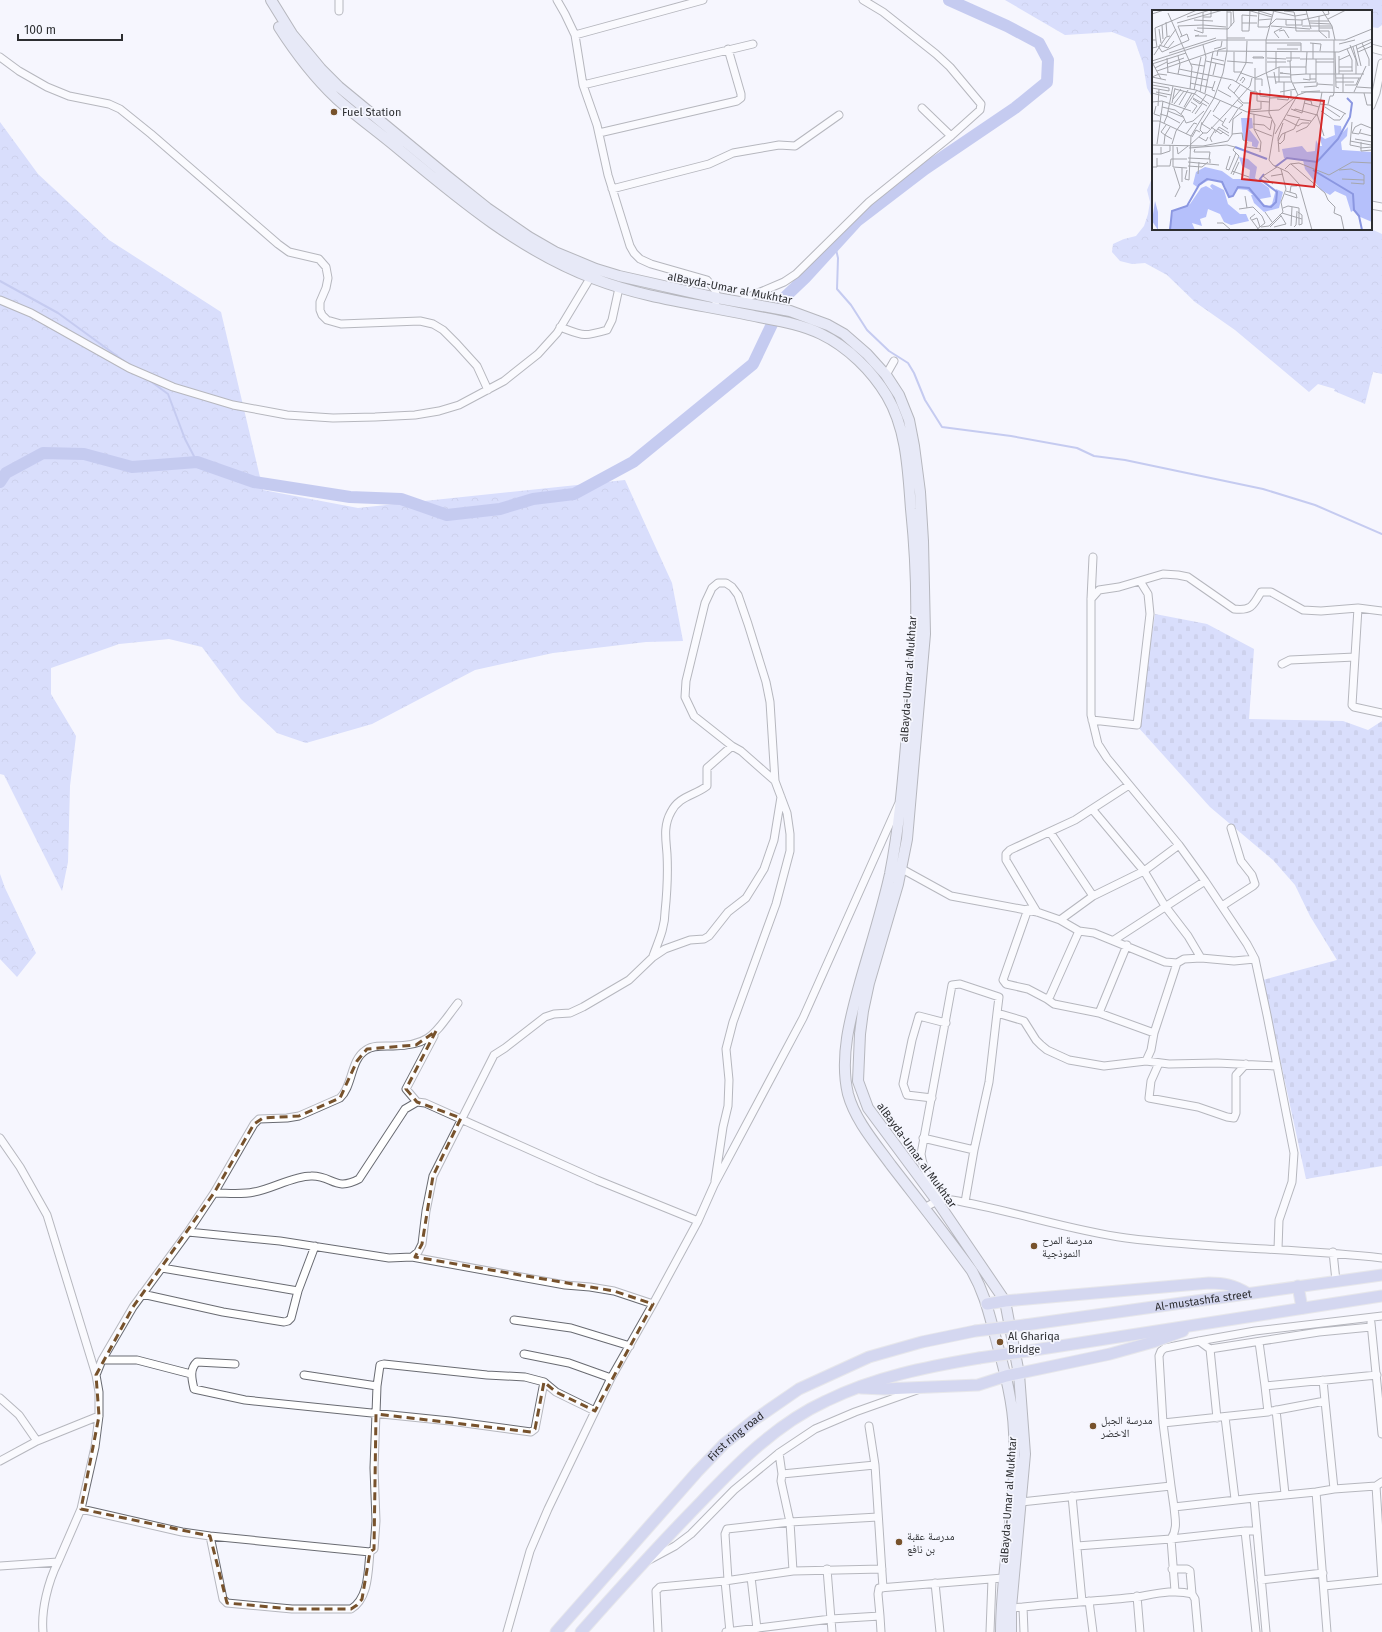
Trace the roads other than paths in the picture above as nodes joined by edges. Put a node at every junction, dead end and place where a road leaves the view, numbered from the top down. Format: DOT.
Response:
graph roads {
  1 [pos="263,0"];
  2 [pos="271,0"];
  3 [pos="339,0"];
  4 [pos="556,0"];
  5 [pos="704,0"];
  6 [pos="863,0"];
  7 [pos="339,11"];
  8 [pos="575,35"];
  9 [pos="753,44"];
  10 [pos="1372,48"];
  11 [pos="728,49"];
  12 [pos="1382,51"];
  13 [pos="0,57"];
  14 [pos="1382,63"];
  15 [pos="583,85"];
  16 [pos="1376,93"];
  17 [pos="1372,103"];
  18 [pos="922,108"];
  19 [pos="838,115"];
  20 [pos="599,133"];
  21 [pos="952,136"];
  22 [pos="612,189"];
  23 [pos="1372,205"];
  24 [pos="1382,207"];
  25 [pos="593,273"];
  26 [pos="619,288"];
  27 [pos="0,300"];
  28 [pos="739,301"];
  29 [pos="716,303"];
  30 [pos="560,327"];
  31 [pos="894,361"];
  32 [pos="886,375"];
  33 [pos="488,390"];
  34 [pos="919,541"];
  35 [pos="1093,557"];
  36 [pos="1140,581"];
  37 [pos="1091,599"];
  38 [pos="1358,608"];
  39 [pos="1382,611"];
  40 [pos="920,643"];
  41 [pos="1355,657"];
  42 [pos="1282,664"];
  43 [pos="1382,712"];
  44 [pos="1092,720"];
  45 [pos="732,746"];
  46 [pos="775,781"];
  47 [pos="1129,785"];
  48 [pos="902,795"];
  49 [pos="782,797"];
  50 [pos="1092,809"];
  51 [pos="1231,828"];
  52 [pos="1050,832"];
  53 [pos="1179,845"];
  54 [pos="902,869"];
  55 [pos="1144,871"];
  56 [pos="1205,881"];
  57 [pos="1093,896"];
  58 [pos="1165,906"];
  59 [pos="1222,906"];
  60 [pos="1028,909"];
  61 [pos="1037,912"];
  62 [pos="1060,920"];
  63 [pos="1079,931"];
  64 [pos="1114,940"];
  65 [pos="1127,945"];
  66 [pos="653,957"];
  67 [pos="1201,958"];
  68 [pos="1255,959"];
  69 [pos="1177,962"];
  70 [pos="1047,999"];
  71 [pos="458,1003"];
  72 [pos="997,1013"];
  73 [pos="1099,1013"];
  74 [pos="946,1023"];
  75 [pos="436,1032"];
  76 [pos="1154,1033"];
  77 [pos="1146,1061"];
  78 [pos="1159,1063"];
  79 [pos="1246,1064"];
  80 [pos="1277,1066"];
  81 [pos="932,1098"];
  82 [pos="417,1102"];
  83 [pos="461,1118"];
  84 [pos="0,1138"];
  85 [pos="923,1138"];
  86 [pos="974,1150"];
  87 [pos="714,1185"];
  88 [pos="214,1193"];
  89 [pos="940,1200"];
  90 [pos="965,1202"];
  91 [pos="924,1208"];
  92 [pos="698,1221"];
  93 [pos="188,1232"];
  94 [pos="315,1246"];
  95 [pos="1278,1249"];
  96 [pos="1333,1252"];
  97 [pos="412,1257"];
  98 [pos="1382,1258"];
  99 [pos="162,1268"];
  100 [pos="1382,1275"];
  101 [pos="1336,1281"];
  102 [pos="1298,1286"];
  103 [pos="298,1290"];
  104 [pos="1247,1293"];
  105 [pos="142,1294"];
  106 [pos="1382,1296"];
  107 [pos="1006,1300"];
  108 [pos="654,1304"];
  109 [pos="987,1304"];
  110 [pos="1302,1308"];
  111 [pos="1382,1316"];
  112 [pos="1371,1318"];
  113 [pos="514,1320"];
  114 [pos="1204,1323"];
  115 [pos="1371,1327"];
  116 [pos="975,1331"];
  117 [pos="1199,1341"];
  118 [pos="1259,1342"];
  119 [pos="630,1346"];
  120 [pos="1210,1348"];
  121 [pos="1378,1349"];
  122 [pos="524,1354"];
  123 [pos="102,1360"];
  124 [pos="235,1364"];
  125 [pos="191,1374"];
  126 [pos="1019,1374"];
  127 [pos="96,1375"];
  128 [pos="304,1375"];
  129 [pos="1377,1375"];
  130 [pos="1006,1376"];
  131 [pos="611,1378"];
  132 [pos="1323,1380"];
  133 [pos="544,1382"];
  134 [pos="377,1386"];
  135 [pos="927,1386"];
  136 [pos="1265,1386"];
  137 [pos="857,1388"];
  138 [pos="0,1398"];
  139 [pos="1325,1401"];
  140 [pos="595,1411"];
  141 [pos="1272,1411"];
  142 [pos="376,1414"];
  143 [pos="100,1416"];
  144 [pos="1225,1417"];
  145 [pos="1216,1418"];
  146 [pos="1163,1423"];
  147 [pos="870,1426"];
  148 [pos="1382,1434"];
  149 [pos="37,1441"];
  150 [pos="779,1453"];
  151 [pos="0,1461"];
  152 [pos="875,1465"];
  153 [pos="782,1474"];
  154 [pos="1379,1484"];
  155 [pos="1171,1486"];
  156 [pos="1334,1489"];
  157 [pos="1316,1492"];
  158 [pos="1285,1494"];
  159 [pos="1072,1496"];
  160 [pos="1254,1498"];
  161 [pos="1234,1500"];
  162 [pos="1021,1502"];
  163 [pos="1174,1507"];
  164 [pos="81,1509"];
  165 [pos="878,1517"];
  166 [pos="790,1522"];
  167 [pos="1246,1531"];
  168 [pos="1257,1531"];
  169 [pos="210,1536"];
  170 [pos="1171,1539"];
  171 [pos="1077,1546"];
  172 [pos="370,1552"];
  173 [pos="58,1562"];
  174 [pos="642,1564"];
  175 [pos="0,1566"];
  176 [pos="882,1568"];
  177 [pos="1172,1569"];
  178 [pos="827,1570"];
  179 [pos="793,1572"];
  180 [pos="1323,1572"];
  181 [pos="752,1576"];
  182 [pos="1003,1578"];
  183 [pos="992,1579"];
  184 [pos="726,1580"];
  185 [pos="1261,1580"];
  186 [pos="934,1583"];
  187 [pos="1324,1586"];
  188 [pos="882,1588"];
  189 [pos="1008,1589"];
  190 [pos="1175,1591"];
  191 [pos="1192,1594"];
  192 [pos="1137,1596"];
  193 [pos="1086,1601"];
  194 [pos="1023,1607"];
  195 [pos="1011,1608"];
  196 [pos="880,1616"];
  197 [pos="831,1619"];
  198 [pos="779,1629"];
  199 [pos="754,1630"];
  200 [pos="43,1632"];
  201 [pos="507,1632"];
  202 [pos="556,1632"];
  203 [pos="581,1632"];
  204 [pos="658,1632"];
  205 [pos="726,1632"];
  206 [pos="730,1632"];
  207 [pos="832,1632"];
  208 [pos="881,1632"];
  209 [pos="940,1632"];
  210 [pos="990,1632"];
  211 [pos="1001,1632"];
  212 [pos="1011,1632"];
  213 [pos="1024,1632"];
  214 [pos="1093,1632"];
  215 [pos="1140,1632"];
  216 [pos="1198,1632"];
  217 [pos="1256,1632"];
  218 [pos="1266,1632"];
  219 [pos="1327,1632"];
  1 -- 25 [label="main road, alBayda-Umar al Mukhtar"];
  2 -- 25 [label="main road, alBayda-Umar al Mukhtar"];
  3 -- 7 [label="street"];
  4 -- 8 [label="street"];
  5 -- 8 [label="street"];
  6 -- 21 [label="street"];
  8 -- 15 [label="street"];
  9 -- 11 [label="street"];
  10 -- 12 [label="street"];
  11 -- 15 [label="street"];
  11 -- 20 [label="street"];
  13 -- 33 [label="street"];
  14 -- 16 [label="street"];
  15 -- 20 [label="street"];
  16 -- 17 [label="street"];
  18 -- 21 [label="street"];
  19 -- 22 [label="street"];
  20 -- 22 [label="street"];
  21 -- 28 [label="street"];
  22 -- 29 [label="street"];
  23 -- 24 [label="street"];
  25 -- 26 [label="main road, alBayda-Umar al Mukhtar"];
  25 -- 29 [label="main road, alBayda-Umar al Mukhtar"];
  25 -- 30 [label="street"];
  26 -- 29 [label="main road, alBayda-Umar al Mukhtar"];
  26 -- 30 [label="street"];
  27 -- 33 [label="street"];
  28 -- 29 [label="main road, alBayda-Umar al Mukhtar"];
  28 -- 32 [label="main road, alBayda-Umar al Mukhtar"];
  29 -- 34 [label="main road, alBayda-Umar al Mukhtar"];
  30 -- 33 [label="street"];
  31 -- 32 [label="street"];
  32 -- 34 [label="main road, alBayda-Umar al Mukhtar"];
  34 -- 40 [label="main road, alBayda-Umar al Mukhtar"];
  35 -- 37 [label="street"];
  36 -- 37 [label="street"];
  36 -- 38 [label="street"];
  36 -- 44 [label="street"];
  37 -- 44 [label="street"];
  38 -- 39 [label="street"];
  38 -- 41 [label="street"];
  40 -- 48 [label="main road, alBayda-Umar al Mukhtar"];
  40 -- 54 [label="main road, alBayda-Umar al Mukhtar"];
  41 -- 42 [label="street"];
  41 -- 43 [label="street"];
  44 -- 47 [label="street"];
  45 -- 46 [label="street"];
  45 -- 46 [label="street"];
  45 -- 66 [label="street"];
  46 -- 49 [label="street"];
  47 -- 50 [label="street"];
  47 -- 53 [label="street"];
  48 -- 87 [label="street"];
  48 -- 91 [label="main road, alBayda-Umar al Mukhtar"];
  49 -- 66 [label="street"];
  49 -- 87 [label="street"];
  50 -- 52 [label="street"];
  50 -- 55 [label="street"];
  51 -- 59 [label="street"];
  52 -- 57 [label="street"];
  52 -- 61 [label="street"];
  53 -- 55 [label="street"];
  53 -- 56 [label="street"];
  54 -- 60 [label="street"];
  54 -- 89 [label="main road, alBayda-Umar al Mukhtar"];
  55 -- 57 [label="street"];
  55 -- 58 [label="street"];
  56 -- 58 [label="street"];
  56 -- 59 [label="street"];
  57 -- 62 [label="street"];
  58 -- 64 [label="street"];
  58 -- 67 [label="street"];
  59 -- 68 [label="street"];
  60 -- 61 [label="street"];
  60 -- 70 [label="street"];
  61 -- 62 [label="street"];
  62 -- 63 [label="street"];
  63 -- 64 [label="street"];
  63 -- 70 [label="street"];
  64 -- 65 [label="street"];
  65 -- 69 [label="street"];
  65 -- 73 [label="street"];
  66 -- 83 [label="street"];
  67 -- 68 [label="street"];
  67 -- 69 [label="street"];
  68 -- 80 [label="street"];
  69 -- 76 [label="street"];
  70 -- 73 [label="street"];
  71 -- 75 [label="street"];
  72 -- 74 [label="street"];
  72 -- 77 [label="street"];
  72 -- 86 [label="street"];
  73 -- 76 [label="street"];
  74 -- 81 [label="street"];
  74 -- 81 [label="street"];
  75 -- 82 [label="street"];
  75 -- 88 [label="street"];
  76 -- 77 [label="street"];
  77 -- 78 [label="street"];
  78 -- 79 [label="street"];
  78 -- 79 [label="street"];
  79 -- 80 [label="street"];
  80 -- 95 [label="street"];
  81 -- 85 [label="street"];
  82 -- 83 [label="street"];
  82 -- 88 [label="street"];
  83 -- 92 [label="street"];
  83 -- 97 [label="street"];
  84 -- 127 [label="street"];
  85 -- 86 [label="street"];
  85 -- 89 [label="street"];
  86 -- 90 [label="street"];
  87 -- 92 [label="street"];
  88 -- 93 [label="street"];
  89 -- 90 [label="street"];
  89 -- 91 [label="street"];
  89 -- 107 [label="main road, alBayda-Umar al Mukhtar"];
  90 -- 95 [label="street"];
  91 -- 109 [label="main road, alBayda-Umar al Mukhtar"];
  92 -- 108 [label="street"];
  93 -- 94 [label="street"];
  93 -- 99 [label="street"];
  94 -- 97 [label="street"];
  94 -- 103 [label="street"];
  95 -- 96 [label="street"];
  96 -- 98 [label="street"];
  96 -- 101 [label="street"];
  97 -- 108 [label="street"];
  99 -- 103 [label="street"];
  99 -- 105 [label="street"];
  100 -- 101 [label="main road, Al-mustashfa street"];
  101 -- 102 [label="main road, Al-mustashfa street"];
  102 -- 104 [label="main road, Al-mustashfa street"];
  102 -- 110 [label="main road"];
  103 -- 105 [label="street"];
  104 -- 107 [label="main road"];
  104 -- 116 [label="main road, Al-mustashfa street, bridge"];
  105 -- 123 [label="street"];
  106 -- 110 [label="main road"];
  107 -- 109 [label="main road"];
  107 -- 126 [label="main road, alBayda-Umar al Mukhtar"];
  108 -- 119 [label="street"];
  109 -- 130 [label="main road, alBayda-Umar al Mukhtar"];
  110 -- 114 [label="main road"];
  111 -- 112 [label="street"];
  112 -- 115 [label="street"];
  112 -- 117 [label="street"];
  113 -- 119 [label="street"];
  114 -- 126 [label="main road"];
  114 -- 137 [label="main road, First ring road, bridge"];
  115 -- 118 [label="street"];
  115 -- 121 [label="street"];
  116 -- 202 [label="main road, First ring road"];
  117 -- 120 [label="street"];
  117 -- 146 [label="street"];
  118 -- 120 [label="street"];
  118 -- 136 [label="street"];
  119 -- 131 [label="street"];
  120 -- 145 [label="street"];
  121 -- 129 [label="street"];
  122 -- 131 [label="street"];
  123 -- 125 [label="street"];
  123 -- 127 [label="street"];
  124 -- 125 [label="street"];
  125 -- 142 [label="street"];
  126 -- 130 [label="main road"];
  126 -- 162 [label="main road, alBayda-Umar al Mukhtar"];
  127 -- 143 [label="street"];
  128 -- 134 [label="street"];
  129 -- 132 [label="street"];
  129 -- 148 [label="street"];
  130 -- 135 [label="main road"];
  130 -- 182 [label="main road, alBayda-Umar al Mukhtar"];
  131 -- 140 [label="street"];
  132 -- 136 [label="street"];
  132 -- 139 [label="street"];
  133 -- 134 [label="street"];
  133 -- 140 [label="street"];
  133 -- 142 [label="street"];
  134 -- 142 [label="street"];
  135 -- 137 [label="main road"];
  135 -- 150 [label="street"];
  136 -- 141 [label="street"];
  137 -- 174 [label="main road, First ring road"];
  138 -- 149 [label="street"];
  139 -- 141 [label="street"];
  139 -- 156 [label="street"];
  140 -- 201 [label="street"];
  141 -- 144 [label="street"];
  141 -- 158 [label="street"];
  142 -- 172 [label="street"];
  143 -- 149 [label="street"];
  143 -- 164 [label="street"];
  144 -- 145 [label="street"];
  144 -- 161 [label="street"];
  145 -- 146 [label="street"];
  146 -- 155 [label="street"];
  147 -- 152 [label="street"];
  149 -- 151 [label="street"];
  150 -- 153 [label="street"];
  150 -- 174 [label="street"];
  152 -- 153 [label="street"];
  152 -- 165 [label="street"];
  153 -- 166 [label="street"];
  154 -- 156 [label="street"];
  154 -- 187 [label="street"];
  155 -- 159 [label="street"];
  155 -- 163 [label="street"];
  156 -- 157 [label="street"];
  157 -- 158 [label="street"];
  157 -- 180 [label="street"];
  158 -- 160 [label="street"];
  159 -- 162 [label="street"];
  159 -- 171 [label="street"];
  160 -- 161 [label="street"];
  160 -- 168 [label="street"];
  161 -- 163 [label="street"];
  162 -- 189 [label="main road, alBayda-Umar al Mukhtar"];
  163 -- 170 [label="street"];
  164 -- 169 [label="street"];
  164 -- 173 [label="street"];
  165 -- 166 [label="street"];
  165 -- 176 [label="street"];
  166 -- 179 [label="street"];
  166 -- 184 [label="street"];
  167 -- 168 [label="street"];
  167 -- 170 [label="street"];
  167 -- 217 [label="street"];
  168 -- 185 [label="street"];
  169 -- 172 [label="street"];
  169 -- 172 [label="street"];
  170 -- 171 [label="street"];
  170 -- 177 [label="street"];
  171 -- 193 [label="street"];
  173 -- 175 [label="street"];
  173 -- 200 [label="street"];
  174 -- 203 [label="main road, First ring road"];
  176 -- 178 [label="street"];
  176 -- 188 [label="street"];
  177 -- 190 [label="street"];
  177 -- 191 [label="street"];
  178 -- 179 [label="street"];
  178 -- 197 [label="street"];
  179 -- 181 [label="street"];
  180 -- 185 [label="street"];
  180 -- 187 [label="street"];
  181 -- 184 [label="street"];
  181 -- 199 [label="street"];
  182 -- 183 [label="street"];
  182 -- 189 [label="main road, alBayda-Umar al Mukhtar"];
  183 -- 186 [label="street"];
  183 -- 210 [label="street"];
  184 -- 204 [label="street"];
  184 -- 206 [label="street"];
  185 -- 218 [label="street"];
  186 -- 188 [label="street"];
  186 -- 209 [label="street"];
  187 -- 219 [label="street"];
  188 -- 196 [label="street"];
  189 -- 195 [label="main road, alBayda-Umar al Mukhtar"];
  189 -- 211 [label="main road, alBayda-Umar al Mukhtar"];
  190 -- 191 [label="street"];
  190 -- 192 [label="street"];
  191 -- 216 [label="street"];
  192 -- 193 [label="street"];
  192 -- 215 [label="street"];
  193 -- 194 [label="street"];
  193 -- 214 [label="street"];
  194 -- 195 [label="street"];
  194 -- 213 [label="street"];
  195 -- 212 [label="main road, alBayda-Umar al Mukhtar"];
  196 -- 197 [label="street"];
  196 -- 208 [label="street"];
  197 -- 198 [label="street"];
  197 -- 207 [label="street"];
  198 -- 199 [label="street"];
  199 -- 206 [label="street"];
  205 -- 206 [label="street"];
}
